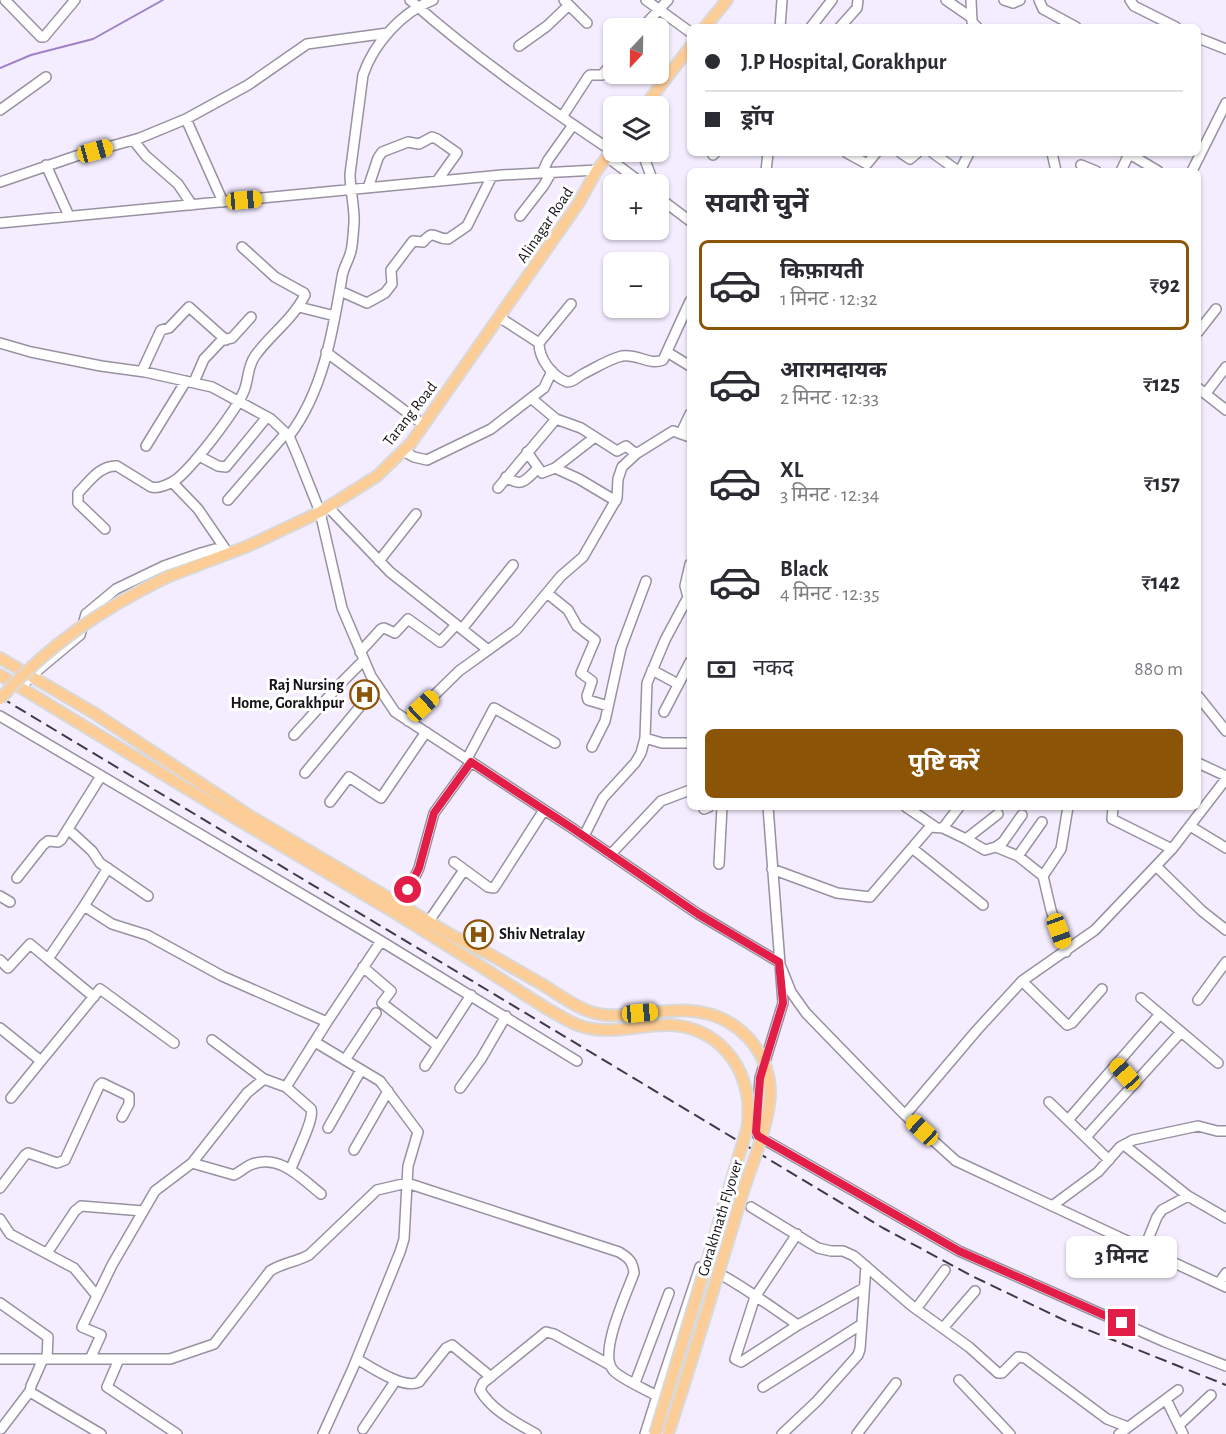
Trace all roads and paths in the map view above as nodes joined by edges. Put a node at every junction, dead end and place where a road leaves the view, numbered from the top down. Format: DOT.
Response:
graph roads {
  1 [pos="6,0"];
  2 [pos="75,0"];
  3 [pos="433,0"];
  4 [pos="646,0"];
  5 [pos="668,0"];
  6 [pos="782,0"];
  7 [pos="832,0"];
  8 [pos="858,0"];
  9 [pos="945,0"];
  10 [pos="971,0"];
  11 [pos="1004,0"];
  12 [pos="1020,0"];
  13 [pos="1040,0"];
  14 [pos="1130,0"];
  15 [pos="721,2"];
  16 [pos="414,3"];
  17 [pos="567,3"];
  18 [pos="658,10"];
  19 [pos="651,18"];
  20 [pos="972,18"];
  21 [pos="587,23"];
  22 [pos="707,24"];
  23 [pos="780,24"];
  24 [pos="814,24"];
  25 [pos="843,24"];
  26 [pos="974,24"];
  27 [pos="1070,24"];
  28 [pos="1170,24"];
  29 [pos="687,30"];
  30 [pos="388,33"];
  31 [pos="1201,39"];
  32 [pos="519,46"];
  33 [pos="1226,49"];
  34 [pos="687,51"];
  35 [pos="603,74"];
  36 [pos="46,77"];
  37 [pos="653,96"];
  38 [pos="1226,103"];
  39 [pos="0,110"];
  40 [pos="562,117"];
  41 [pos="186,119"];
  42 [pos="573,124"];
  43 [pos="133,140"];
  44 [pos="603,146"];
  45 [pos="1201,153"];
  46 [pos="853,156"];
  47 [pos="874,156"];
  48 [pos="937,156"];
  49 [pos="1132,156"];
  50 [pos="603,162"];
  51 [pos="621,162"];
  52 [pos="46,165"];
  53 [pos="1081,165"];
  54 [pos="955,168"];
  55 [pos="1088,168"];
  56 [pos="1153,168"];
  57 [pos="597,170"];
  58 [pos="546,173"];
  59 [pos="633,174"];
  60 [pos="492,176"];
  61 [pos="437,181"];
  62 [pos="0,182"];
  63 [pos="368,188"];
  64 [pos="350,190"];
  65 [pos="223,202"];
  66 [pos="669,204"];
  67 [pos="192,205"];
  68 [pos="69,216"];
  69 [pos="520,216"];
  70 [pos="687,219"];
  71 [pos="0,223"];
  72 [pos="242,247"];
  73 [pos="340,291"];
  74 [pos="571,304"];
  75 [pos="299,306"];
  76 [pos="687,308"];
  77 [pos="1216,309"];
  78 [pos="336,316"];
  79 [pos="251,317"];
  80 [pos="499,317"];
  81 [pos="1201,328"];
  82 [pos="226,340"];
  83 [pos="0,343"];
  84 [pos="539,343"];
  85 [pos="326,352"];
  86 [pos="667,352"];
  87 [pos="687,364"];
  88 [pos="1226,367"];
  89 [pos="142,371"];
  90 [pos="552,371"];
  91 [pos="190,382"];
  92 [pos="1202,391"];
  93 [pos="531,398"];
  94 [pos="239,401"];
  95 [pos="1226,410"];
  96 [pos="267,417"];
  97 [pos="556,419"];
  98 [pos="424,425"];
  99 [pos="287,435"];
  100 [pos="686,435"];
  101 [pos="595,437"];
  102 [pos="146,446"];
  103 [pos="403,451"];
  104 [pos="526,452"];
  105 [pos="636,454"];
  106 [pos="199,456"];
  107 [pos="538,468"];
  108 [pos="555,468"];
  109 [pos="506,477"];
  110 [pos="172,482"];
  111 [pos="498,488"];
  112 [pos="228,500"];
  113 [pos="616,501"];
  114 [pos="324,510"];
  115 [pos="416,514"];
  116 [pos="105,530"];
  117 [pos="223,556"];
  118 [pos="379,561"];
  119 [pos="513,565"];
  120 [pos="687,577"];
  121 [pos="646,581"];
  122 [pos="687,592"];
  123 [pos="547,593"];
  124 [pos="687,602"];
  125 [pos="459,627"];
  126 [pos="487,649"];
  127 [pos="362,656"];
  128 [pos="0,658"];
  129 [pos="687,668"];
  130 [pos="652,670"];
  131 [pos="0,675"];
  132 [pos="32,676"];
  133 [pos="678,684"];
  134 [pos="377,686"];
  135 [pos="21,688"];
  136 [pos="0,699"];
  137 [pos="1201,700"];
  138 [pos="608,706"];
  139 [pos="664,712"];
  140 [pos="1,717"];
  141 [pos="408,720"];
  142 [pos="1226,731"];
  143 [pos="426,732"];
  144 [pos="294,735"];
  145 [pos="645,738"];
  146 [pos="555,743"];
  147 [pos="687,743"];
  148 [pos="592,747"];
  149 [pos="469,760"];
  150 [pos="1201,765"];
  151 [pos="305,774"];
  152 [pos="101,776"];
  153 [pos="1226,778"];
  154 [pos="687,791"];
  155 [pos="330,802"];
  156 [pos="544,810"];
  157 [pos="722,810"];
  158 [pos="768,810"];
  159 [pos="911,810"];
  160 [pos="956,810"];
  161 [pos="1068,810"];
  162 [pos="1113,810"];
  163 [pos="998,814"];
  164 [pos="1022,814"];
  165 [pos="1042,822"];
  166 [pos="1190,826"];
  167 [pos="938,827"];
  168 [pos="68,829"];
  169 [pos="584,836"];
  170 [pos="966,838"];
  171 [pos="996,847"];
  172 [pos="912,848"];
  173 [pos="1226,848"];
  174 [pos="1172,849"];
  175 [pos="611,854"];
  176 [pos="1018,856"];
  177 [pos="454,862"];
  178 [pos="719,864"];
  179 [pos="1156,866"];
  180 [pos="108,868"];
  181 [pos="772,869"];
  182 [pos="465,870"];
  183 [pos="1043,876"];
  184 [pos="16,878"];
  185 [pos="0,896"];
  186 [pos="148,896"];
  187 [pos="10,902"];
  188 [pos="982,905"];
  189 [pos="84,906"];
  190 [pos="399,909"];
  191 [pos="429,921"];
  192 [pos="1226,930"];
  193 [pos="381,941"];
  194 [pos="1066,952"];
  195 [pos="48,958"];
  196 [pos="0,960"];
  197 [pos="779,962"];
  198 [pos="1226,962"];
  199 [pos="363,968"];
  200 [pos="1022,981"];
  201 [pos="1102,988"];
  202 [pos="471,995"];
  203 [pos="94,997"];
  204 [pos="1141,998"];
  205 [pos="1198,1000"];
  206 [pos="376,1013"];
  207 [pos="1160,1014"];
  208 [pos="506,1016"];
  209 [pos="327,1022"];
  210 [pos="0,1028"];
  211 [pos="1180,1032"];
  212 [pos="212,1040"];
  213 [pos="315,1042"];
  214 [pos="174,1043"];
  215 [pos="438,1046"];
  216 [pos="345,1060"];
  217 [pos="40,1061"];
  218 [pos="577,1061"];
  219 [pos="1218,1063"];
  220 [pos="1117,1064"];
  221 [pos="424,1066"];
  222 [pos="361,1070"];
  223 [pos="264,1079"];
  224 [pos="1134,1083"];
  225 [pos="286,1087"];
  226 [pos="460,1088"];
  227 [pos="388,1091"];
  228 [pos="11,1098"];
  229 [pos="1049,1102"];
  230 [pos="905,1115"];
  231 [pos="122,1117"];
  232 [pos="1068,1120"];
  233 [pos="328,1128"];
  234 [pos="1226,1131"];
  235 [pos="1086,1137"];
  236 [pos="1124,1145"];
  237 [pos="354,1150"];
  238 [pos="1109,1160"];
  239 [pos="192,1163"];
  240 [pos="291,1169"];
  241 [pos="408,1183"];
  242 [pos="0,1188"];
  243 [pos="321,1194"];
  244 [pos="1188,1196"];
  245 [pos="1052,1206"];
  246 [pos="751,1207"];
  247 [pos="143,1211"];
  248 [pos="1226,1218"];
  249 [pos="2,1222"];
  250 [pos="797,1234"];
  251 [pos="0,1236"];
  252 [pos="1144,1249"];
  253 [pos="47,1253"];
  254 [pos="866,1266"];
  255 [pos="945,1269"];
  256 [pos="1226,1273"];
  257 [pos="1222,1285"];
  258 [pos="864,1288"];
  259 [pos="975,1291"];
  260 [pos="669,1293"];
  261 [pos="97,1296"];
  262 [pos="755,1297"];
  263 [pos="0,1303"];
  264 [pos="916,1309"];
  265 [pos="862,1324"];
  266 [pos="798,1325"];
  267 [pos="943,1328"];
  268 [pos="0,1359"];
  269 [pos="45,1359"];
  270 [pos="90,1359"];
  271 [pos="119,1359"];
  272 [pos="357,1359"];
  273 [pos="610,1365"];
  274 [pos="1226,1366"];
  275 [pos="490,1377"];
  276 [pos="396,1380"];
  277 [pos="959,1380"];
  278 [pos="634,1383"];
  279 [pos="896,1383"];
  280 [pos="763,1387"];
  281 [pos="1178,1390"];
  282 [pos="30,1391"];
  283 [pos="1211,1395"];
  284 [pos="657,1396"];
  285 [pos="1166,1399"];
  286 [pos="1128,1427"];
  287 [pos="0,1429"];
  288 [pos="363,1429"];
  289 [pos="1181,1430"];
  290 [pos="6,1434"];
  291 [pos="101,1434"];
  292 [pos="177,1434"];
  293 [pos="323,1434"];
  294 [pos="536,1434"];
  295 [pos="645,1434"];
  296 [pos="655,1434"];
  297 [pos="668,1434"];
  298 [pos="783,1434"];
  299 [pos="857,1434"];
  300 [pos="1010,1434"];
  301 [pos="1119,1434"];
  1 -- 2 [label="street"];
  3 -- 16 [label="street"];
  4 -- 18 [label="street"];
  5 -- 18 [label="street"];
  6 -- 23 [label="street"];
  7 -- 24 [label="street"];
  8 -- 25 [label="street"];
  9 -- 20 [label="street"];
  10 -- 20 [label="street"];
  11 -- 12 [label="street"];
  13 -- 27 [label="street"];
  14 -- 28 [label="street"];
  15 -- 22 [label="main road"];
  16 -- 30 [label="street"];
  16 -- 40 [label="street"];
  17 -- 21 [label="street"];
  17 -- 32 [label="street"];
  18 -- 19 [label="street"];
  18 -- 29 [label="street"];
  20 -- 26 [label="street"];
  30 -- 41 [label="street"];
  30 -- 64 [label="street"];
  31 -- 33 [label="street"];
  34 -- 37 [label="main road"];
  35 -- 40 [label="street"];
  36 -- 39 [label="street"];
  38 -- 45 [label="street"];
  40 -- 42 [label="street"];
  41 -- 43 [label="street"];
  41 -- 65 [label="street"];
  42 -- 44 [label="street"];
  42 -- 58 [label="street"];
  43 -- 52 [label="street"];
  43 -- 67 [label="street"];
  46 -- 47 [label="street"];
  48 -- 54 [label="street"];
  49 -- 56 [label="street"];
  50 -- 57 [label="main road, Alinagar Road"];
  51 -- 59 [label="street"];
  52 -- 62 [label="street"];
  52 -- 68 [label="street"];
  53 -- 55 [label="street"];
  57 -- 58 [label="street"];
  57 -- 80 [label="main road, Alinagar Road"];
  58 -- 60 [label="street"];
  58 -- 69 [label="street"];
  60 -- 61 [label="street"];
  60 -- 73 [label="street"];
  61 -- 63 [label="street"];
  61 -- 63 [label="street"];
  63 -- 64 [label="street"];
  64 -- 65 [label="street"];
  64 -- 73 [label="street"];
  65 -- 67 [label="street"];
  66 -- 70 [label="street"];
  67 -- 68 [label="street"];
  68 -- 71 [label="street"];
  72 -- 75 [label="street"];
  73 -- 78 [label="street"];
  74 -- 84 [label="street"];
  75 -- 78 [label="street"];
  75 -- 94 [label="street"];
  76 -- 86 [label="street"];
  77 -- 81 [label="street"];
  78 -- 85 [label="street"];
  79 -- 82 [label="street"];
  80 -- 84 [label="street"];
  80 -- 98 [label="main road, Tarang Road"];
  82 -- 89 [label="street"];
  82 -- 91 [label="street"];
  83 -- 89 [label="street"];
  84 -- 90 [label="street"];
  85 -- 98 [label="street"];
  85 -- 99 [label="street"];
  86 -- 87 [label="street"];
  86 -- 90 [label="street"];
  88 -- 92 [label="street"];
  89 -- 91 [label="street"];
  90 -- 93 [label="street"];
  91 -- 94 [label="street"];
  91 -- 102 [label="street"];
  92 -- 95 [label="street"];
  93 -- 97 [label="street"];
  93 -- 103 [label="street"];
  94 -- 96 [label="street"];
  94 -- 106 [label="street"];
  96 -- 99 [label="street"];
  96 -- 106 [label="street"];
  97 -- 101 [label="street"];
  97 -- 104 [label="street"];
  98 -- 103 [label="main road, Tarang Road"];
  99 -- 112 [label="street"];
  99 -- 114 [label="street"];
  100 -- 105 [label="street"];
  101 -- 105 [label="street"];
  101 -- 108 [label="street"];
  103 -- 114 [label="main road, Tarang Road"];
  104 -- 107 [label="street"];
  104 -- 109 [label="street"];
  105 -- 113 [label="street"];
  106 -- 110 [label="street"];
  107 -- 108 [label="street"];
  107 -- 109 [label="street"];
  108 -- 113 [label="street"];
  109 -- 111 [label="street"];
  110 -- 116 [label="street"];
  110 -- 117 [label="street"];
  113 -- 123 [label="street"];
  114 -- 117 [label="main road, Tarang Road"];
  114 -- 118 [label="street"];
  114 -- 127 [label="street"];
  115 -- 118 [label="street"];
  117 -- 132 [label="street"];
  117 -- 136 [label="main road, Tarang Road, bridge"];
  118 -- 125 [label="street"];
  119 -- 125 [label="street"];
  120 -- 122 [label="street"];
  121 -- 138 [label="street"];
  123 -- 126 [label="street"];
  123 -- 138 [label="street"];
  124 -- 130 [label="street"];
  125 -- 126 [label="street"];
  125 -- 127 [label="street"];
  126 -- 141 [label="street"];
  127 -- 134 [label="street"];
  127 -- 144 [label="street"];
  128 -- 132 [label="main road"];
  129 -- 133 [label="street"];
  130 -- 133 [label="street"];
  130 -- 145 [label="street"];
  131 -- 135 [label="main road"];
  132 -- 135 [label="street"];
  132 -- 190 [label="main road"];
  133 -- 139 [label="street"];
  134 -- 141 [label="street"];
  134 -- 151 [label="street"];
  135 -- 190 [label="main road"];
  137 -- 142 [label="street"];
  138 -- 148 [label="street"];
  140 -- 152 [label="street"];
  141 -- 143 [label="street"];
  143 -- 149 [label="street"];
  143 -- 155 [label="street"];
  145 -- 147 [label="street"];
  145 -- 169 [label="street"];
  146 -- 149 [label="street"];
  149 -- 156 [label="street"];
  149 -- 190 [label="street"];
  150 -- 153 [label="street"];
  152 -- 168 [label="street"];
  152 -- 193 [label="street"];
  153 -- 166 [label="street"];
  154 -- 175 [label="street"];
  156 -- 169 [label="street"];
  156 -- 182 [label="street"];
  157 -- 178 [label="street"];
  158 -- 181 [label="street"];
  159 -- 167 [label="street"];
  160 -- 167 [label="street"];
  161 -- 183 [label="street"];
  162 -- 174 [label="street"];
  163 -- 170 [label="street"];
  164 -- 171 [label="street"];
  165 -- 176 [label="street"];
  166 -- 173 [label="street"];
  166 -- 174 [label="street"];
  167 -- 170 [label="street"];
  167 -- 172 [label="street"];
  168 -- 180 [label="street"];
  168 -- 184 [label="street"];
  169 -- 175 [label="street"];
  170 -- 171 [label="street"];
  171 -- 176 [label="street"];
  172 -- 181 [label="street"];
  172 -- 188 [label="street"];
  174 -- 179 [label="street"];
  175 -- 197 [label="street"];
  176 -- 183 [label="street"];
  177 -- 182 [label="street"];
  179 -- 192 [label="street"];
  179 -- 194 [label="street"];
  180 -- 186 [label="street"];
  180 -- 189 [label="street"];
  181 -- 197 [label="street"];
  182 -- 191 [label="street"];
  183 -- 194 [label="street"];
  185 -- 187 [label="street"];
  189 -- 195 [label="street"];
  189 -- 209 [label="street"];
  190 -- 191 [label="main road, Gorakhnath Flyover"];
  190 -- 296 [label="main road, Gorakhnath Flyover, bridge"];
  191 -- 297 [label="main road, Gorakhnath Flyover, bridge"];
  193 -- 199 [label="street"];
  193 -- 202 [label="street"];
  194 -- 200 [label="street"];
  195 -- 196 [label="street"];
  195 -- 203 [label="street"];
  197 -- 230 [label="street"];
  197 -- 274 [label="street"];
  198 -- 205 [label="street"];
  199 -- 209 [label="street"];
  199 -- 215 [label="street"];
  200 -- 201 [label="street"];
  200 -- 230 [label="street"];
  202 -- 208 [label="street"];
  202 -- 215 [label="street"];
  203 -- 214 [label="street"];
  203 -- 217 [label="street"];
  204 -- 207 [label="street"];
  206 -- 216 [label="street"];
  207 -- 211 [label="street"];
  207 -- 220 [label="street"];
  208 -- 218 [label="street"];
  208 -- 226 [label="street"];
  209 -- 213 [label="street"];
  210 -- 217 [label="street"];
  211 -- 219 [label="street"];
  211 -- 224 [label="street"];
  212 -- 223 [label="street"];
  213 -- 216 [label="street"];
  213 -- 225 [label="street"];
  215 -- 221 [label="street"];
  216 -- 222 [label="street"];
  217 -- 228 [label="street"];
  220 -- 224 [label="street"];
  220 -- 232 [label="street"];
  222 -- 227 [label="street"];
  222 -- 233 [label="street"];
  223 -- 225 [label="street"];
  223 -- 239 [label="street"];
  224 -- 235 [label="street"];
  225 -- 240 [label="street"];
  227 -- 237 [label="street"];
  227 -- 241 [label="street"];
  229 -- 232 [label="street"];
  230 -- 245 [label="street"];
  231 -- 242 [label="street"];
  232 -- 235 [label="street"];
  234 -- 236 [label="street"];
  235 -- 238 [label="street"];
  236 -- 238 [label="street"];
  236 -- 244 [label="street"];
  238 -- 245 [label="street"];
  239 -- 240 [label="street"];
  239 -- 247 [label="street"];
  240 -- 243 [label="street"];
  241 -- 271 [label="street"];
  241 -- 272 [label="street"];
  241 -- 273 [label="street"];
  244 -- 248 [label="street"];
  244 -- 252 [label="street"];
  245 -- 252 [label="street"];
  246 -- 250 [label="street"];
  247 -- 253 [label="street"];
  247 -- 261 [label="street"];
  249 -- 251 [label="street"];
  249 -- 253 [label="street"];
  250 -- 254 [label="street"];
  250 -- 262 [label="street"];
  252 -- 257 [label="street"];
  253 -- 261 [label="street"];
  254 -- 258 [label="street"];
  254 -- 264 [label="street"];
  255 -- 264 [label="street"];
  256 -- 257 [label="street"];
  258 -- 265 [label="street"];
  258 -- 266 [label="street"];
  259 -- 267 [label="street"];
  260 -- 278 [label="street"];
  261 -- 270 [label="street"];
  262 -- 266 [label="street"];
  262 -- 266 [label="street"];
  262 -- 284 [label="street"];
  263 -- 269 [label="street"];
  264 -- 267 [label="street"];
  265 -- 280 [label="street"];
  265 -- 298 [label="street"];
  267 -- 286 [label="street"];
  268 -- 269 [label="street"];
  269 -- 270 [label="street"];
  269 -- 282 [label="street"];
  270 -- 271 [label="street"];
  271 -- 292 [label="street"];
  272 -- 276 [label="street"];
  272 -- 293 [label="street"];
  273 -- 275 [label="street"];
  273 -- 278 [label="street"];
  275 -- 276 [label="street"];
  275 -- 294 [label="street"];
  276 -- 288 [label="street"];
  277 -- 300 [label="street"];
  278 -- 284 [label="street"];
  279 -- 299 [label="street"];
  281 -- 285 [label="street"];
  282 -- 287 [label="street"];
  282 -- 291 [label="street"];
  283 -- 289 [label="street"];
  284 -- 295 [label="street"];
  285 -- 286 [label="street"];
  285 -- 289 [label="street"];
  286 -- 301 [label="street"];
  287 -- 290 [label="street"];
}
